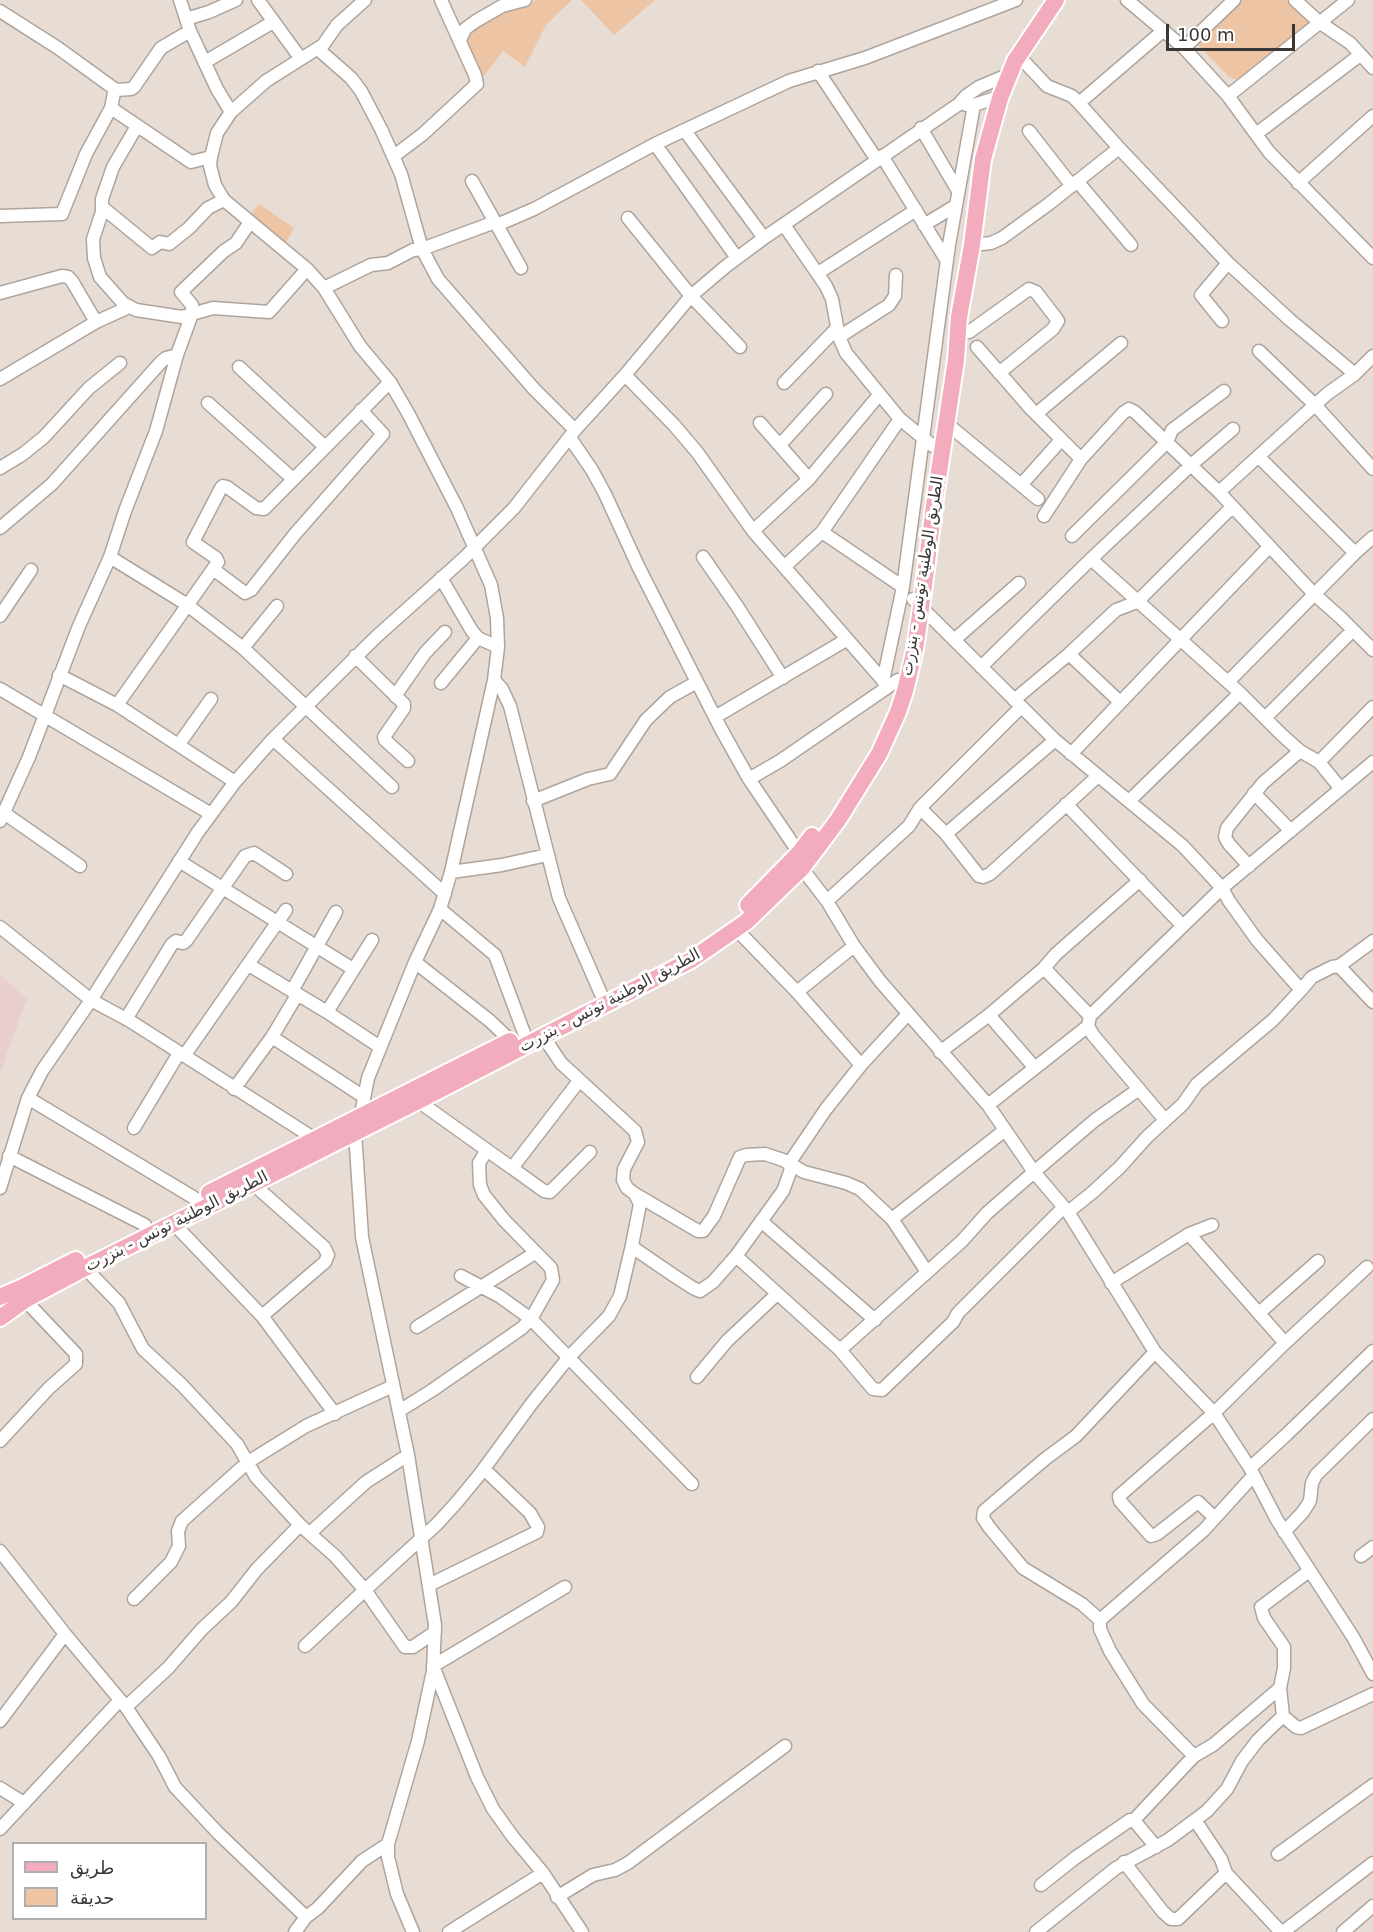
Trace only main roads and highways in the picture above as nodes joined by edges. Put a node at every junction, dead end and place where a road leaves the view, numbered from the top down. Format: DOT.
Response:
graph roads {
  1 [pos="1046,0"];
  2 [pos="1056,0"];
  3 [pos="1004,76"];
  4 [pos="987,100"];
  5 [pos="947,388"];
  6 [pos="912,598"];
  7 [pos="798,860"];
  8 [pos="0,1297"];
  9 [pos="0,1318"];
  1 -- 3 [label="main road, الطريق الوطنية تونس - بنزرت"];
  2 -- 3 [label="main road, الطريق الوطنية تونس - بنزرت"];
  3 -- 4 [label="main road, الطريق الوطنية تونس - بنزرت"];
  4 -- 5 [label="main road, الطريق الوطنية تونس - بنزرت"];
  4 -- 5 [label="main road, الطريق الوطنية تونس - بنزرت"];
  5 -- 6 [label="main road, الطريق الوطنية تونس - بنزرت"];
  5 -- 6 [label="main road, الطريق الوطنية تونس - بنزرت"];
  6 -- 7 [label="main road, الطريق الوطنية تونس - بنزرت"];
  6 -- 7 [label="main road, الطريق الوطنية تونس - بنزرت"];
  7 -- 8 [label="main road, الطريق الوطنية تونس - بنزرت"];
  7 -- 9 [label="main road, الطريق الوطنية تونس - بنزرت"];
}
